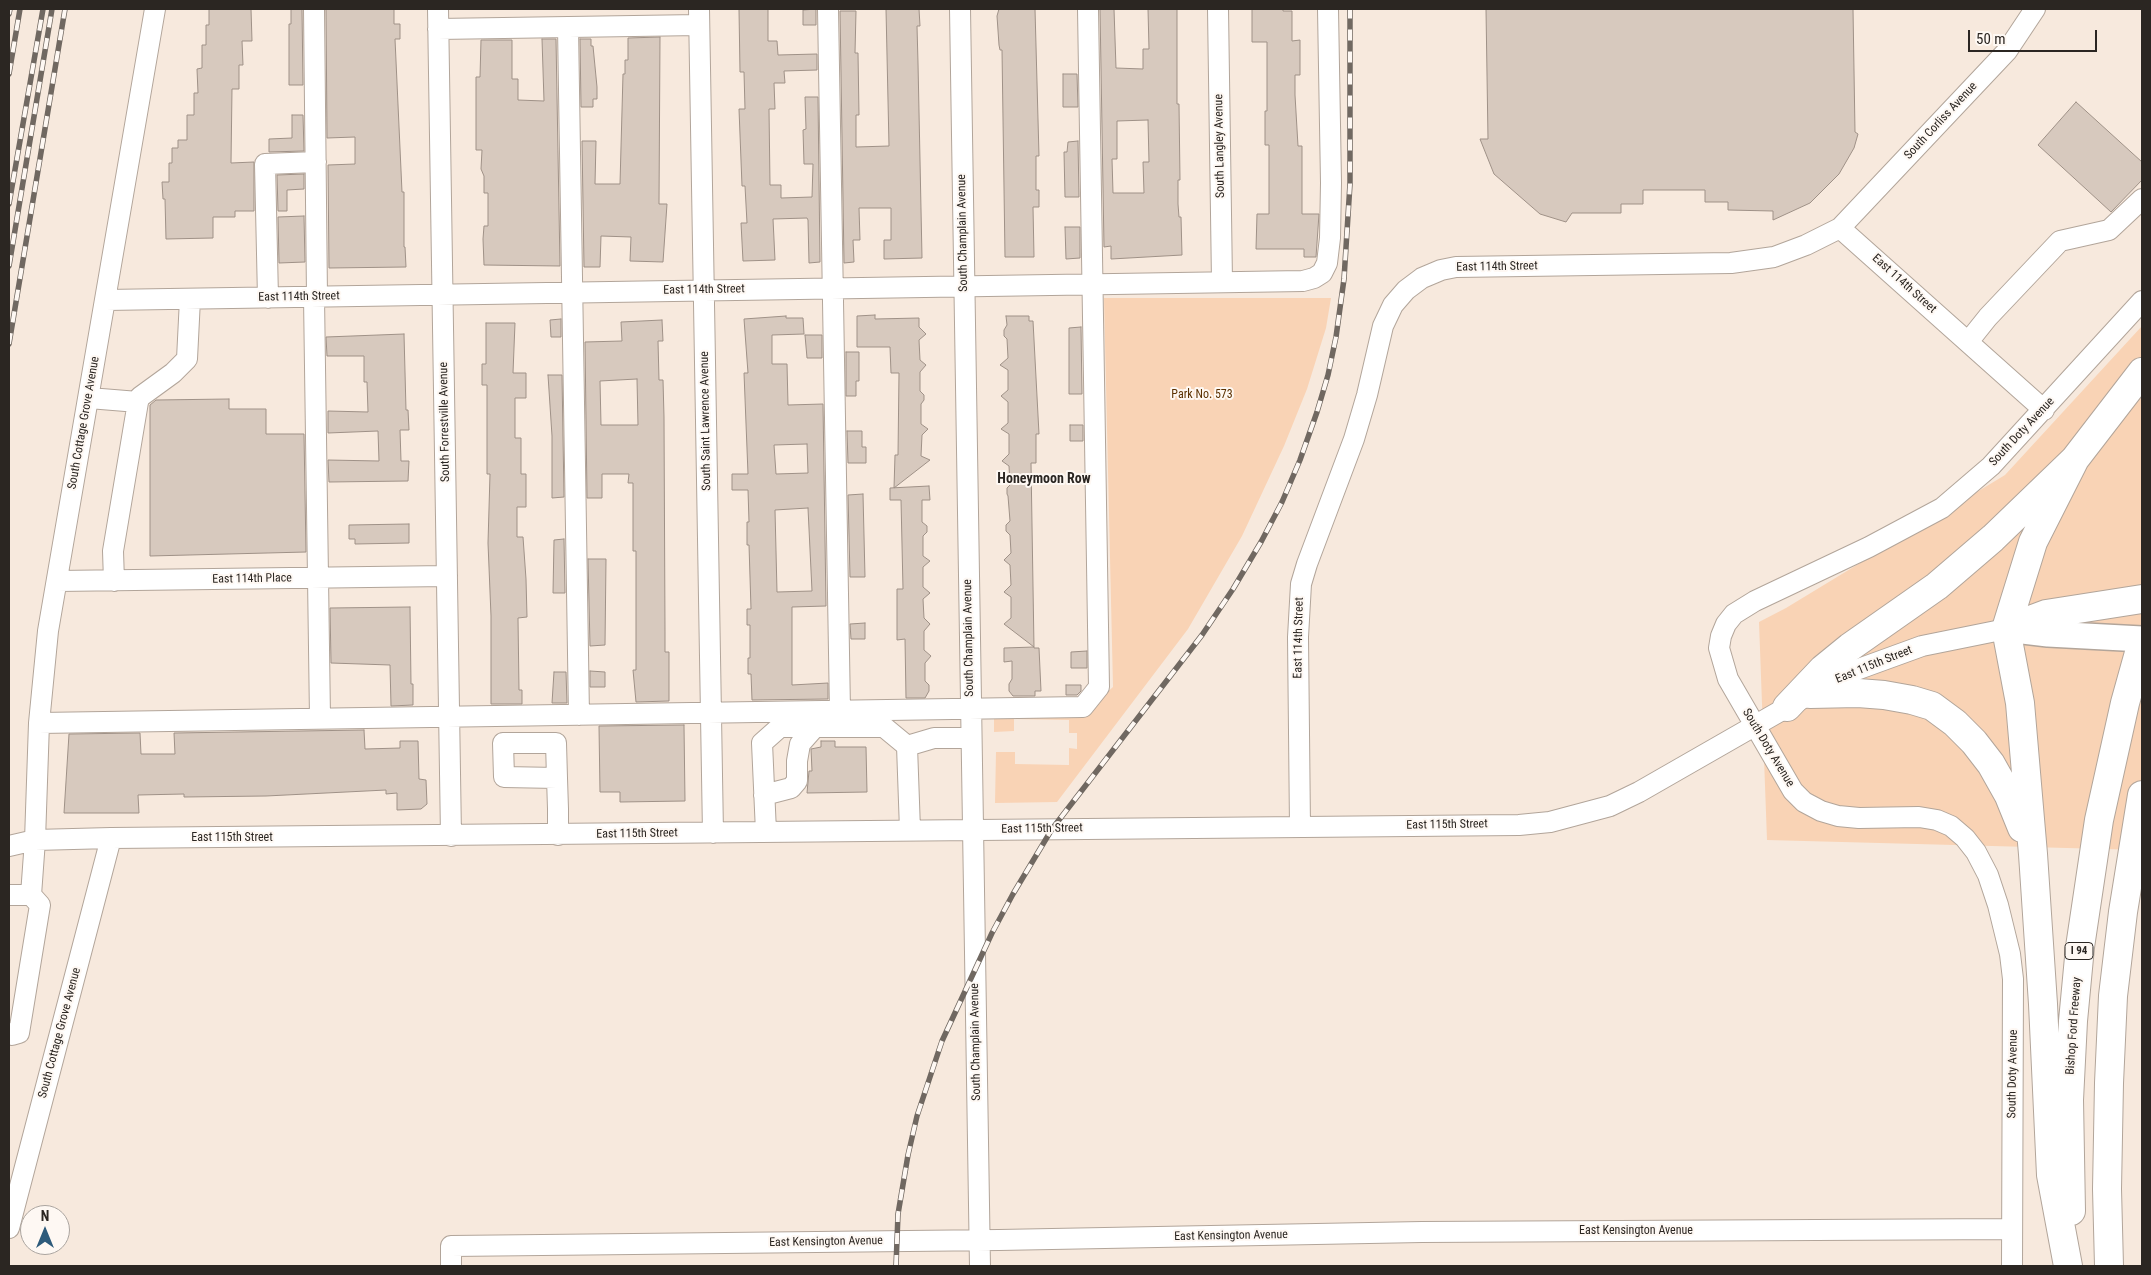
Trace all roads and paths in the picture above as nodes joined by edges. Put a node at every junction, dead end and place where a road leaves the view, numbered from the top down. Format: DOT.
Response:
graph roads {
  1 [pos="155,9"];
  2 [pos="314,9"];
  3 [pos="438,9"];
  4 [pos="828,9"];
  5 [pos="960,9"];
  6 [pos="1088,9"];
  7 [pos="1218,9"];
  8 [pos="1328,9"];
  9 [pos="2035,9"];
  10 [pos="699,17"];
  11 [pos="568,27"];
  12 [pos="438,29"];
  13 [pos="316,162"];
  14 [pos="2142,199"];
  15 [pos="1840,228"];
  16 [pos="1222,282"];
  17 [pos="1093,284"];
  18 [pos="964,286"];
  19 [pos="833,288"];
  20 [pos="704,291"];
  21 [pos="572,293"];
  22 [pos="443,295"];
  23 [pos="315,297"];
  24 [pos="268,298"];
  25 [pos="190,299"];
  26 [pos="106,300"];
  27 [pos="2142,301"];
  28 [pos="1968,342"];
  29 [pos="2142,372"];
  30 [pos="89,398"];
  31 [pos="138,402"];
  32 [pos="2044,410"];
  33 [pos="2075,459"];
  34 [pos="447,576"];
  35 [pos="319,578"];
  36 [pos="114,581"];
  37 [pos="57,582"];
  38 [pos="2142,600"];
  39 [pos="2006,629"];
  40 [pos="2142,641"];
  41 [pos="1799,700"];
  42 [pos="970,709"];
  43 [pos="840,711"];
  44 [pos="711,713"];
  45 [pos="579,714"];
  46 [pos="449,717"];
  47 [pos="320,718"];
  48 [pos="39,723"];
  49 [pos="1754,726"];
  50 [pos="815,728"];
  51 [pos="970,738"];
  52 [pos="907,746"];
  53 [pos="557,778"];
  54 [pos="764,795"];
  55 [pos="2142,795"];
  56 [pos="1300,827"];
  57 [pos="910,830"];
  58 [pos="972,830"];
  59 [pos="9,831"];
  60 [pos="766,832"];
  61 [pos="713,833"];
  62 [pos="558,835"];
  63 [pos="451,836"];
  64 [pos="111,838"];
  65 [pos="35,840"];
  66 [pos="9,846"];
  67 [pos="2033,854"];
  68 [pos="9,895"];
  69 [pos="31,895"];
  70 [pos="9,1033"];
  71 [pos="9,1228"];
  72 [pos="2012,1229"];
  73 [pos="979,1240"];
  74 [pos="451,1266"];
  75 [pos="980,1266"];
  76 [pos="2012,1266"];
  77 [pos="2070,1266"];
  78 [pos="2109,1266"];
  1 -- 26 [label="street, South Cottage Grove Avenue"];
  2 -- 13 [label="street"];
  3 -- 12 [label="street, South Forrestville Avenue"];
  4 -- 19 [label="street"];
  5 -- 18 [label="street, South Champlain Avenue"];
  6 -- 17 [label="street"];
  7 -- 16 [label="street, South Langley Avenue"];
  8 -- 16 [label="street, East 114th Street"];
  9 -- 15 [label="street, South Corliss Avenue"];
  10 -- 11 [label="street"];
  10 -- 20 [label="street, South Saint Lawrence Avenue"];
  11 -- 12 [label="street"];
  11 -- 21 [label="street"];
  12 -- 22 [label="street, South Forrestville Avenue"];
  13 -- 23 [label="street"];
  13 -- 24 [label="street"];
  14 -- 28 [label="street"];
  15 -- 28 [label="street, East 114th Street"];
  15 -- 56 [label="street, East 114th Street"];
  16 -- 17 [label="street, East 114th Street"];
  17 -- 18 [label="street, East 114th Street"];
  17 -- 42 [label="street"];
  18 -- 19 [label="street, East 114th Street"];
  18 -- 42 [label="street, South Champlain Avenue"];
  19 -- 20 [label="street, East 114th Street"];
  19 -- 43 [label="street"];
  20 -- 21 [label="street, East 114th Street"];
  20 -- 44 [label="street, South Saint Lawrence Avenue"];
  21 -- 22 [label="street, East 114th Street"];
  21 -- 45 [label="street"];
  22 -- 23 [label="street, East 114th Street"];
  22 -- 34 [label="street, South Forrestville Avenue"];
  23 -- 24 [label="street, East 114th Street"];
  23 -- 35 [label="street"];
  24 -- 25 [label="street, East 114th Street"];
  25 -- 26 [label="street, East 114th Street"];
  25 -- 31 [label="street"];
  26 -- 30 [label="street, South Cottage Grove Avenue"];
  27 -- 32 [label="street, South Doty Avenue"];
  28 -- 32 [label="street, East 114th Street"];
  29 -- 33 [label="highway"];
  30 -- 31 [label="street"];
  30 -- 37 [label="street, South Cottage Grove Avenue"];
  31 -- 36 [label="street"];
  32 -- 49 [label="street, South Doty Avenue"];
  33 -- 39 [label="highway"];
  33 -- 41 [label="highway"];
  34 -- 35 [label="street, East 114th Place"];
  34 -- 46 [label="street, South Forrestville Avenue"];
  35 -- 36 [label="street, East 114th Place"];
  35 -- 47 [label="street"];
  36 -- 37 [label="street, East 114th Place"];
  37 -- 48 [label="street, South Cottage Grove Avenue"];
  38 -- 39 [label="highway"];
  39 -- 40 [label="main road"];
  39 -- 41 [label="street, East 115th Street"];
  39 -- 67 [label="highway"];
  40 -- 77 [label="highway, Bishop Ford Freeway / I 94"];
  41 -- 49 [label="street, East 115th Street"];
  41 -- 67 [label="highway"];
  42 -- 43 [label="street"];
  42 -- 51 [label="street, South Champlain Avenue"];
  43 -- 44 [label="street"];
  44 -- 45 [label="street"];
  44 -- 61 [label="street, South Saint Lawrence Avenue"];
  45 -- 46 [label="street"];
  46 -- 47 [label="street"];
  46 -- 63 [label="street, South Forrestville Avenue"];
  47 -- 48 [label="street"];
  48 -- 65 [label="street, South Cottage Grove Avenue"];
  49 -- 56 [label="street, East 115th Street"];
  49 -- 72 [label="street, South Doty Avenue"];
  50 -- 52 [label="street"];
  50 -- 54 [label="street"];
  50 -- 54 [label="street"];
  51 -- 52 [label="street"];
  51 -- 58 [label="street, South Champlain Avenue"];
  52 -- 57 [label="street"];
  53 -- 62 [label="street"];
  54 -- 60 [label="street"];
  55 -- 78 [label="highway"];
  56 -- 58 [label="street, East 115th Street"];
  57 -- 58 [label="street, East 115th Street"];
  57 -- 60 [label="street, East 115th Street"];
  58 -- 73 [label="street, South Champlain Avenue"];
  59 -- 65 [label="street, East 115th Street"];
  60 -- 61 [label="street, East 115th Street"];
  61 -- 62 [label="street, East 115th Street"];
  62 -- 63 [label="street, East 115th Street"];
  63 -- 64 [label="street, East 115th Street"];
  64 -- 65 [label="street, East 115th Street"];
  64 -- 71 [label="street, South Cottage Grove Avenue"];
  65 -- 66 [label="street, East 115th Street"];
  65 -- 69 [label="street, South Cottage Grove Avenue"];
  67 -- 77 [label="highway"];
  68 -- 69 [label="street"];
  69 -- 70 [label="street"];
  72 -- 73 [label="street, East Kensington Avenue"];
  72 -- 76 [label="street, South Doty Avenue"];
  73 -- 74 [label="street, East Kensington Avenue"];
  73 -- 75 [label="street, South Champlain Avenue"];
}
